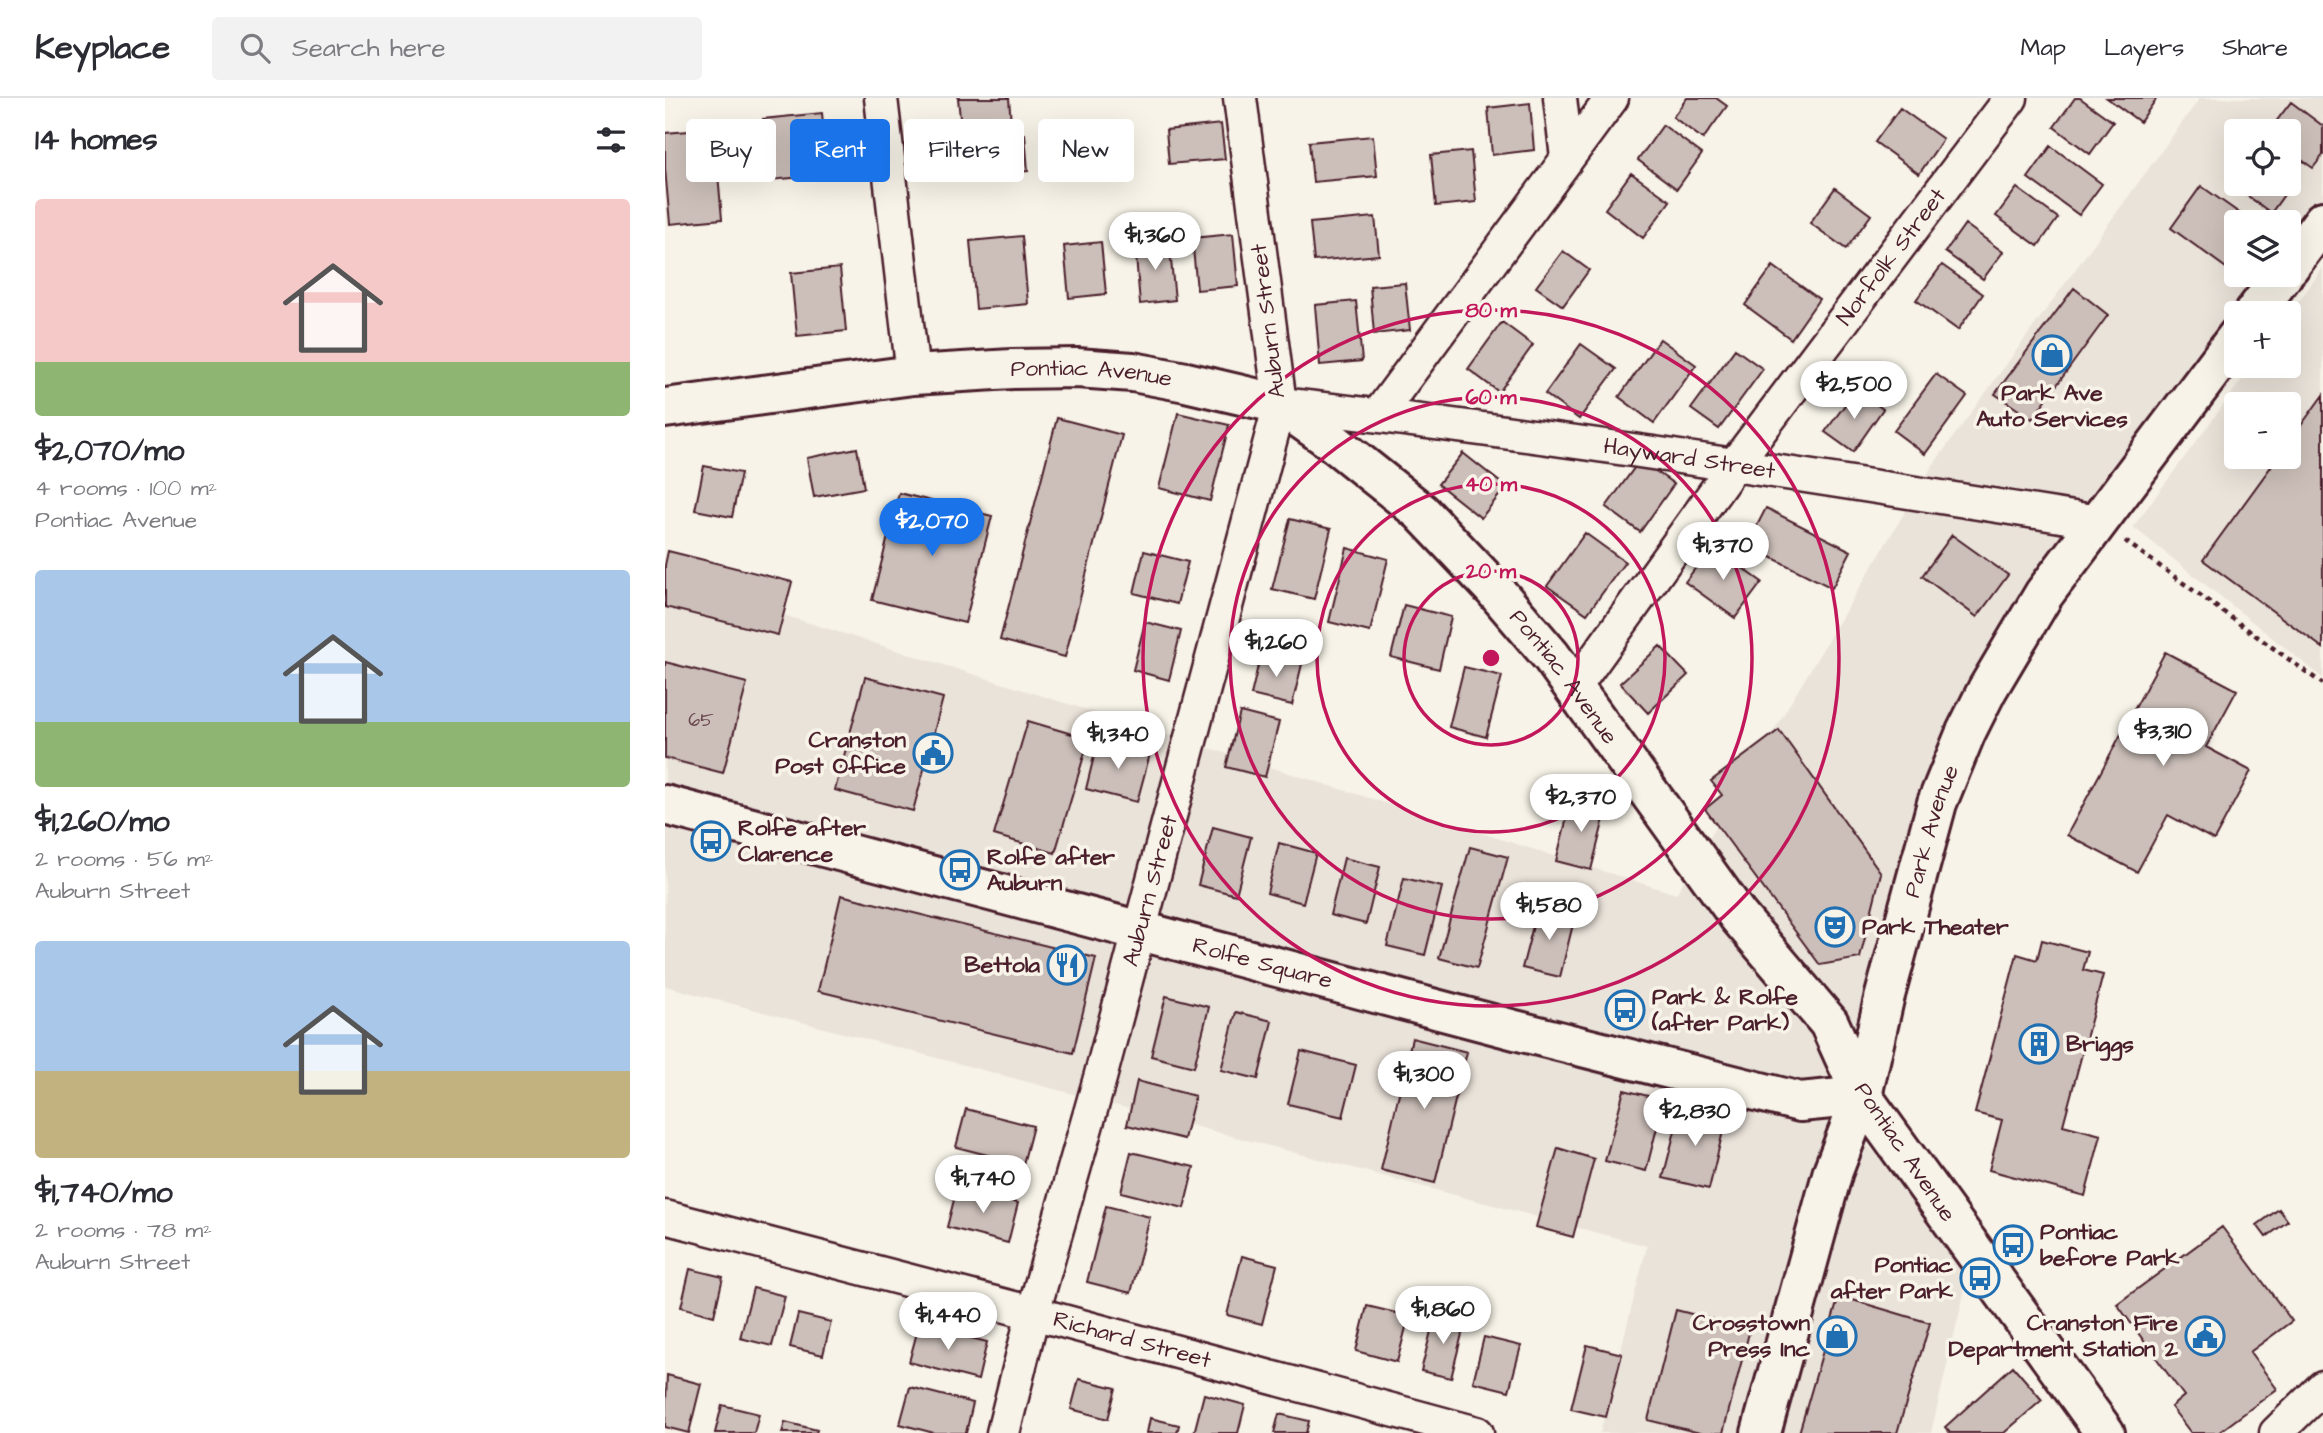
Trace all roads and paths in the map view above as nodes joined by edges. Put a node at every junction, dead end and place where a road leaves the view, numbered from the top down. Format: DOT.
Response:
graph roads {
  1 [pos="881,98"];
  2 [pos="1240,98"];
  3 [pos="1560,98"];
  4 [pos="1612,98"];
  5 [pos="2011,98"];
  6 [pos="1567,158"];
  7 [pos="2323,221"];
  8 [pos="2301,251"];
  9 [pos="2274,287"];
  10 [pos="2263,301"];
  11 [pos="2224,354"];
  12 [pos="913,375"];
  13 [pos="1280,404"];
  14 [pos="665,408"];
  15 [pos="1378,415"];
  16 [pos="1735,464"];
  17 [pos="2099,522"];
  18 [pos="2323,684"];
  19 [pos="1575,687"];
  20 [pos="665,805"];
  21 [pos="1138,930"];
  22 [pos="1862,1096"];
  23 [pos="665,1217"];
  24 [pos="1033,1313"];
  25 [pos="2323,1387"];
  26 [pos="1003,1433"];
  27 [pos="1477,1433"];
  28 [pos="1761,1433"];
  29 [pos="2105,1433"];
  30 [pos="2276,1433"];
  1 -- 12 [label="street"];
  2 -- 13 [label="street, Auburn Street"];
  3 -- 6 [label="street"];
  4 -- 6 [label="street"];
  5 -- 16 [label="street, Norfolk Street"];
  6 -- 15 [label="street"];
  7 -- 8 [label="main road"];
  9 -- 10 [label="main road"];
  11 -- 17 [label="main road, Park Avenue"];
  12 -- 13 [label="main road, Pontiac Avenue"];
  12 -- 14 [label="main road, Pontiac Avenue"];
  13 -- 15 [label="street, Hayward Street"];
  13 -- 19 [label="main road, Pontiac Avenue"];
  13 -- 21 [label="street, Auburn Street"];
  15 -- 16 [label="street, Hayward Street"];
  16 -- 17 [label="street, Hayward Street"];
  16 -- 19 [label="street, Norfolk Street"];
  17 -- 18 [label="path"];
  17 -- 22 [label="main road, Park Avenue"];
  19 -- 22 [label="main road, Pontiac Avenue"];
  20 -- 21 [label="main road, Rolfe Square"];
  21 -- 22 [label="main road, Rolfe Square"];
  21 -- 24 [label="street, Auburn Street"];
  22 -- 28 [label="main road, Park Avenue"];
  22 -- 29 [label="main road, Pontiac Avenue"];
  23 -- 24 [label="street, Richard Street"];
  24 -- 26 [label="street, Auburn Street"];
  24 -- 27 [label="street, Richard Street"];
  25 -- 30 [label="street"];
}
